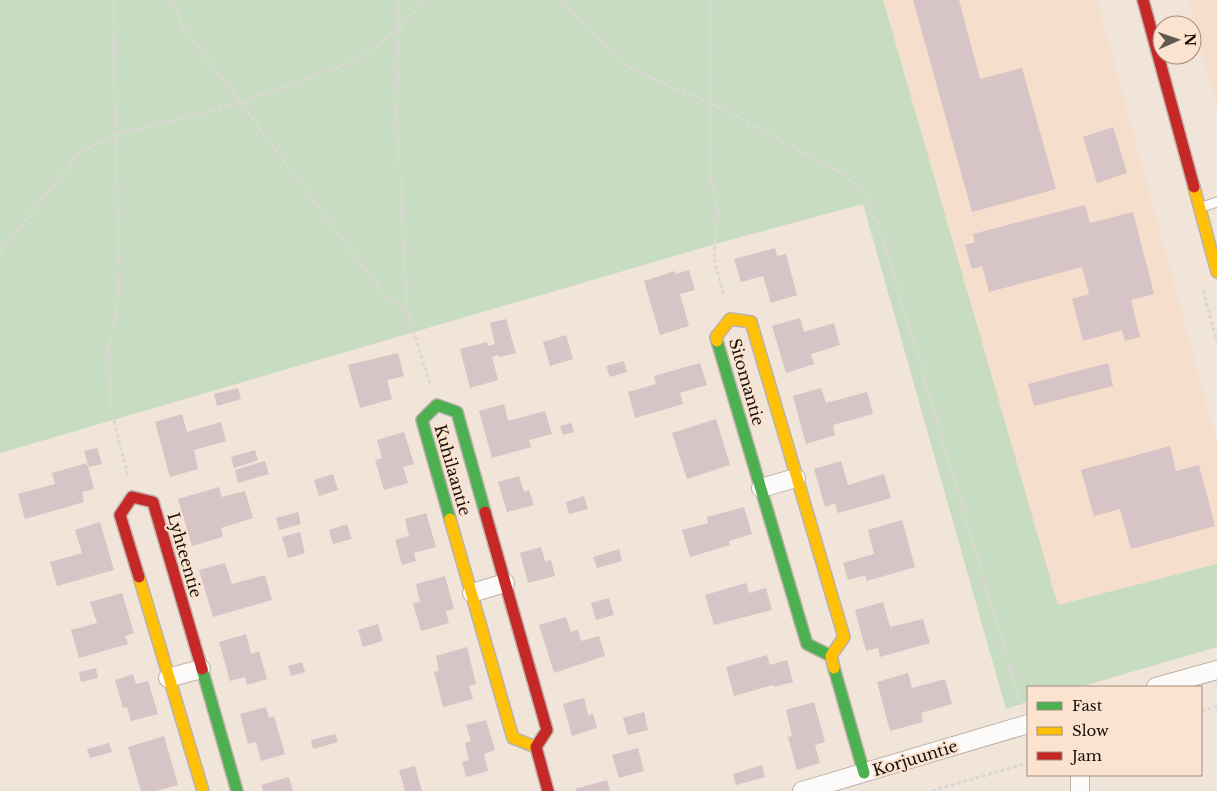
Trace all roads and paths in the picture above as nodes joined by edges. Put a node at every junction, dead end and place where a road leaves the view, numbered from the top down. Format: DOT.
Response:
graph roads {
  1 [pos="112,0"];
  2 [pos="171,0"];
  3 [pos="398,0"];
  4 [pos="426,0"];
  5 [pos="558,0"];
  6 [pos="710,0"];
  7 [pos="1143,0"];
  8 [pos="398,30"];
  9 [pos="240,103"];
  10 [pos="711,103"];
  11 [pos="117,134"];
  12 [pos="1217,202"];
  13 [pos="1199,207"];
  14 [pos="0,252"];
  15 [pos="1217,272"];
  16 [pos="407,312"];
  17 [pos="730,319"];
  18 [pos="437,406"];
  19 [pos="796,478"];
  20 [pos="761,488"];
  21 [pos="132,497"];
  22 [pos="505,583"];
  23 [pos="472,593"];
  24 [pos="831,656"];
  25 [pos="201,669"];
  26 [pos="1217,670"];
  27 [pos="168,678"];
  28 [pos="1160,686"];
  29 [pos="1217,706"];
  30 [pos="1202,711"];
  31 [pos="1027,721"];
  32 [pos="1027,724"];
  33 [pos="536,747"];
  34 [pos="1027,763"];
  35 [pos="864,773"];
  36 [pos="1080,776"];
  37 [pos="203,791"];
  38 [pos="237,791"];
  39 [pos="548,791"];
  40 [pos="802,791"];
  41 [pos="932,791"];
  42 [pos="1080,791"];
  1 -- 11 [label="path"];
  2 -- 9 [label="path"];
  3 -- 8 [label="path"];
  4 -- 8 [label="path"];
  5 -- 10 [label="path"];
  6 -- 10 [label="path"];
  7 -- 13 [label="street"];
  8 -- 9 [label="path"];
  8 -- 16 [label="path"];
  9 -- 11 [label="path"];
  9 -- 16 [label="path"];
  10 -- 17 [label="path"];
  10 -- 31 [label="path"];
  11 -- 14 [label="path"];
  11 -- 21 [label="path"];
  12 -- 13 [label="lane"];
  13 -- 15 [label="street"];
  16 -- 18 [label="path"];
  17 -- 19 [label="street, Sitomantie"];
  17 -- 20 [label="street, Sitomantie"];
  18 -- 22 [label="street, Kuhilaantie"];
  18 -- 23 [label="street, Kuhilaantie"];
  19 -- 20 [label="street"];
  19 -- 24 [label="street, Sitomantie"];
  20 -- 24 [label="street, Sitomantie"];
  21 -- 25 [label="street, Lyhteentie"];
  21 -- 27 [label="street"];
  22 -- 23 [label="street"];
  22 -- 33 [label="street, Kuhilaantie"];
  23 -- 33 [label="street, Kuhilaantie"];
  24 -- 35 [label="street"];
  25 -- 27 [label="street"];
  25 -- 38 [label="street, Lyhteentie"];
  26 -- 28 [label="street"];
  27 -- 37 [label="street"];
  29 -- 30 [label="path"];
  32 -- 35 [label="street, Korjuuntie"];
  33 -- 39 [label="street"];
  34 -- 41 [label="path"];
  35 -- 40 [label="street, Korjuuntie"];
  36 -- 42 [label="street"];
}
